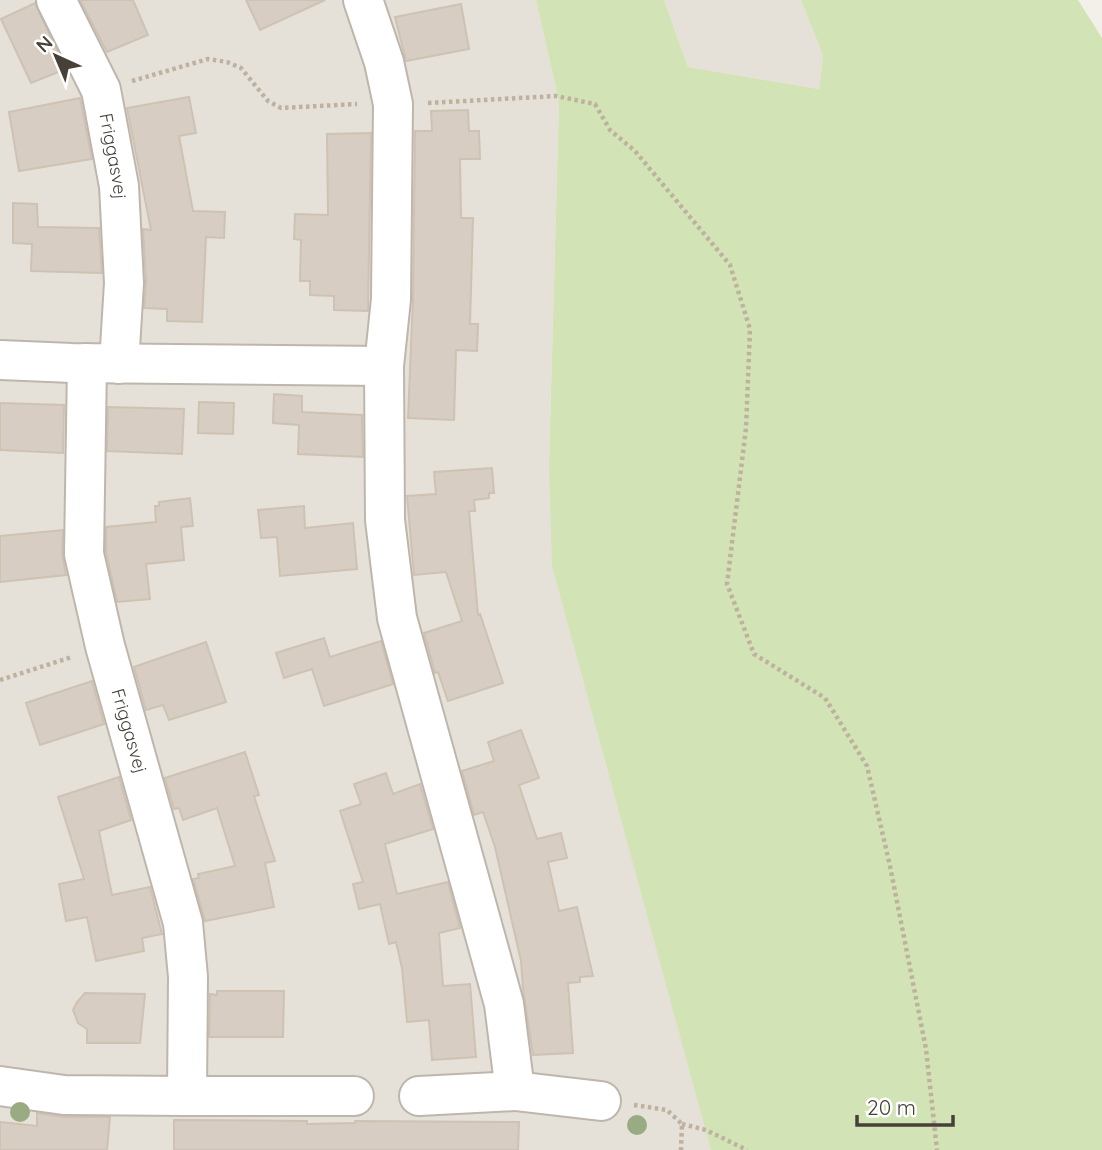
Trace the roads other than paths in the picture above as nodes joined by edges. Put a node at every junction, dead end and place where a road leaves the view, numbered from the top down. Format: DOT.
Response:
graph roads {
  1 [pos="57,0"];
  2 [pos="363,0"];
  3 [pos="0,360"];
  4 [pos="103,364"];
  5 [pos="384,366"];
  6 [pos="0,1086"];
  7 [pos="515,1091"];
  8 [pos="187,1096"];
  9 [pos="354,1096"];
  10 [pos="419,1096"];
  11 [pos="601,1101"];
  1 -- 4 [label="street, Friggasvej"];
  2 -- 5 [label="street"];
  3 -- 4 [label="street"];
  4 -- 5 [label="street"];
  4 -- 8 [label="street, Friggasvej"];
  5 -- 7 [label="street"];
  6 -- 8 [label="street"];
  7 -- 10 [label="street"];
  7 -- 11 [label="street"];
  8 -- 9 [label="street"];
}
